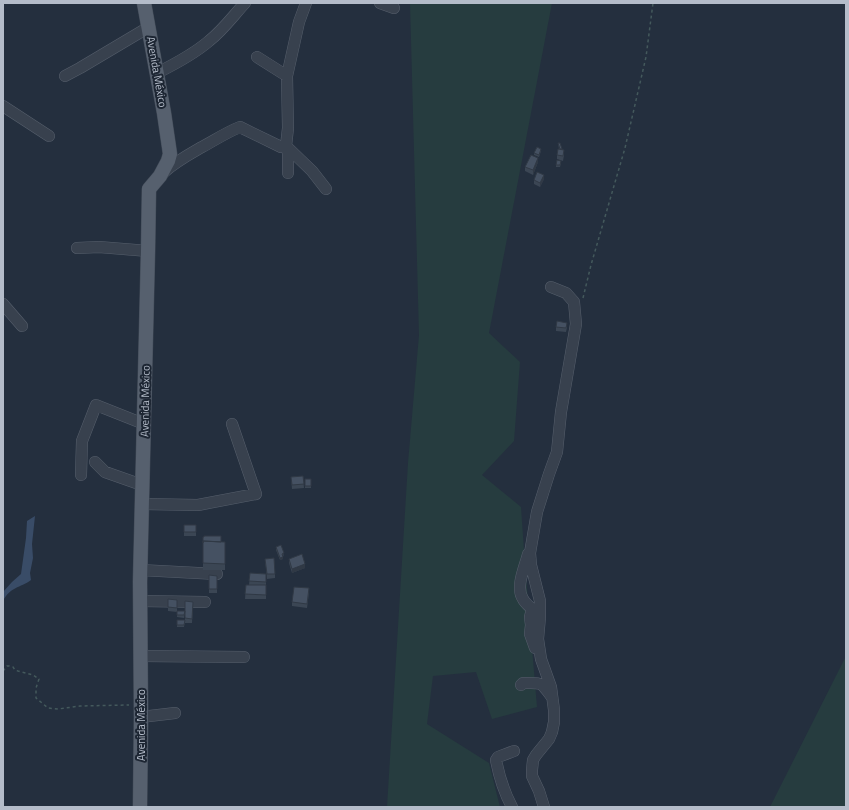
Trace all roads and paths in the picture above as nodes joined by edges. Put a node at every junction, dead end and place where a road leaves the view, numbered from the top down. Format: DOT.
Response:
graph roads {
  1 [pos="144,3"];
  2 [pos="245,3"];
  3 [pos="306,3"];
  4 [pos="380,3"];
  5 [pos="653,3"];
  6 [pos="394,8"];
  7 [pos="149,27"];
  8 [pos="257,57"];
  9 [pos="157,73"];
  10 [pos="65,76"];
  11 [pos="288,76"];
  12 [pos="3,106"];
  13 [pos="49,136"];
  14 [pos="286,146"];
  15 [pos="288,173"];
  16 [pos="160,176"];
  17 [pos="326,189"];
  18 [pos="77,248"];
  19 [pos="148,251"];
  20 [pos="551,287"];
  21 [pos="582,302"];
  22 [pos="3,304"];
  23 [pos="22,326"];
  24 [pos="144,424"];
  25 [pos="232,424"];
  26 [pos="95,462"];
  27 [pos="81,475"];
  28 [pos="142,485"];
  29 [pos="142,504"];
  30 [pos="531,547"];
  31 [pos="140,570"];
  32 [pos="217,574"];
  33 [pos="140,601"];
  34 [pos="204,602"];
  35 [pos="540,651"];
  36 [pos="141,656"];
  37 [pos="244,658"];
  38 [pos="3,671"];
  39 [pos="521,685"];
  40 [pos="553,698"];
  41 [pos="141,710"];
  42 [pos="175,713"];
  43 [pos="514,751"];
  44 [pos="140,807"];
  45 [pos="512,807"];
  46 [pos="544,807"];
  1 -- 7 [label="main road, Avenida México"];
  2 -- 9 [label="street"];
  3 -- 11 [label="street"];
  4 -- 6 [label="street"];
  5 -- 21 [label="path"];
  7 -- 9 [label="main road, Avenida México"];
  7 -- 10 [label="street"];
  8 -- 11 [label="street"];
  9 -- 16 [label="main road, Avenida México"];
  11 -- 14 [label="street"];
  12 -- 13 [label="street"];
  14 -- 15 [label="street"];
  14 -- 16 [label="street"];
  14 -- 17 [label="street"];
  16 -- 19 [label="main road, Avenida México"];
  18 -- 19 [label="street"];
  19 -- 24 [label="main road, Avenida México"];
  20 -- 30 [label="street"];
  22 -- 23 [label="street"];
  24 -- 27 [label="street"];
  24 -- 28 [label="main road, Avenida México"];
  25 -- 29 [label="street"];
  26 -- 28 [label="street"];
  28 -- 29 [label="main road, Avenida México"];
  29 -- 31 [label="main road, Avenida México"];
  30 -- 35 [label="street"];
  30 -- 35 [label="street"];
  31 -- 32 [label="street"];
  31 -- 33 [label="main road, Avenida México"];
  33 -- 34 [label="street"];
  33 -- 36 [label="main road, Avenida México"];
  35 -- 40 [label="street"];
  36 -- 37 [label="street"];
  36 -- 41 [label="main road, Avenida México"];
  38 -- 41 [label="path"];
  39 -- 40 [label="street"];
  40 -- 46 [label="street"];
  41 -- 42 [label="street"];
  41 -- 44 [label="main road, Avenida México"];
  43 -- 45 [label="street"];
}
